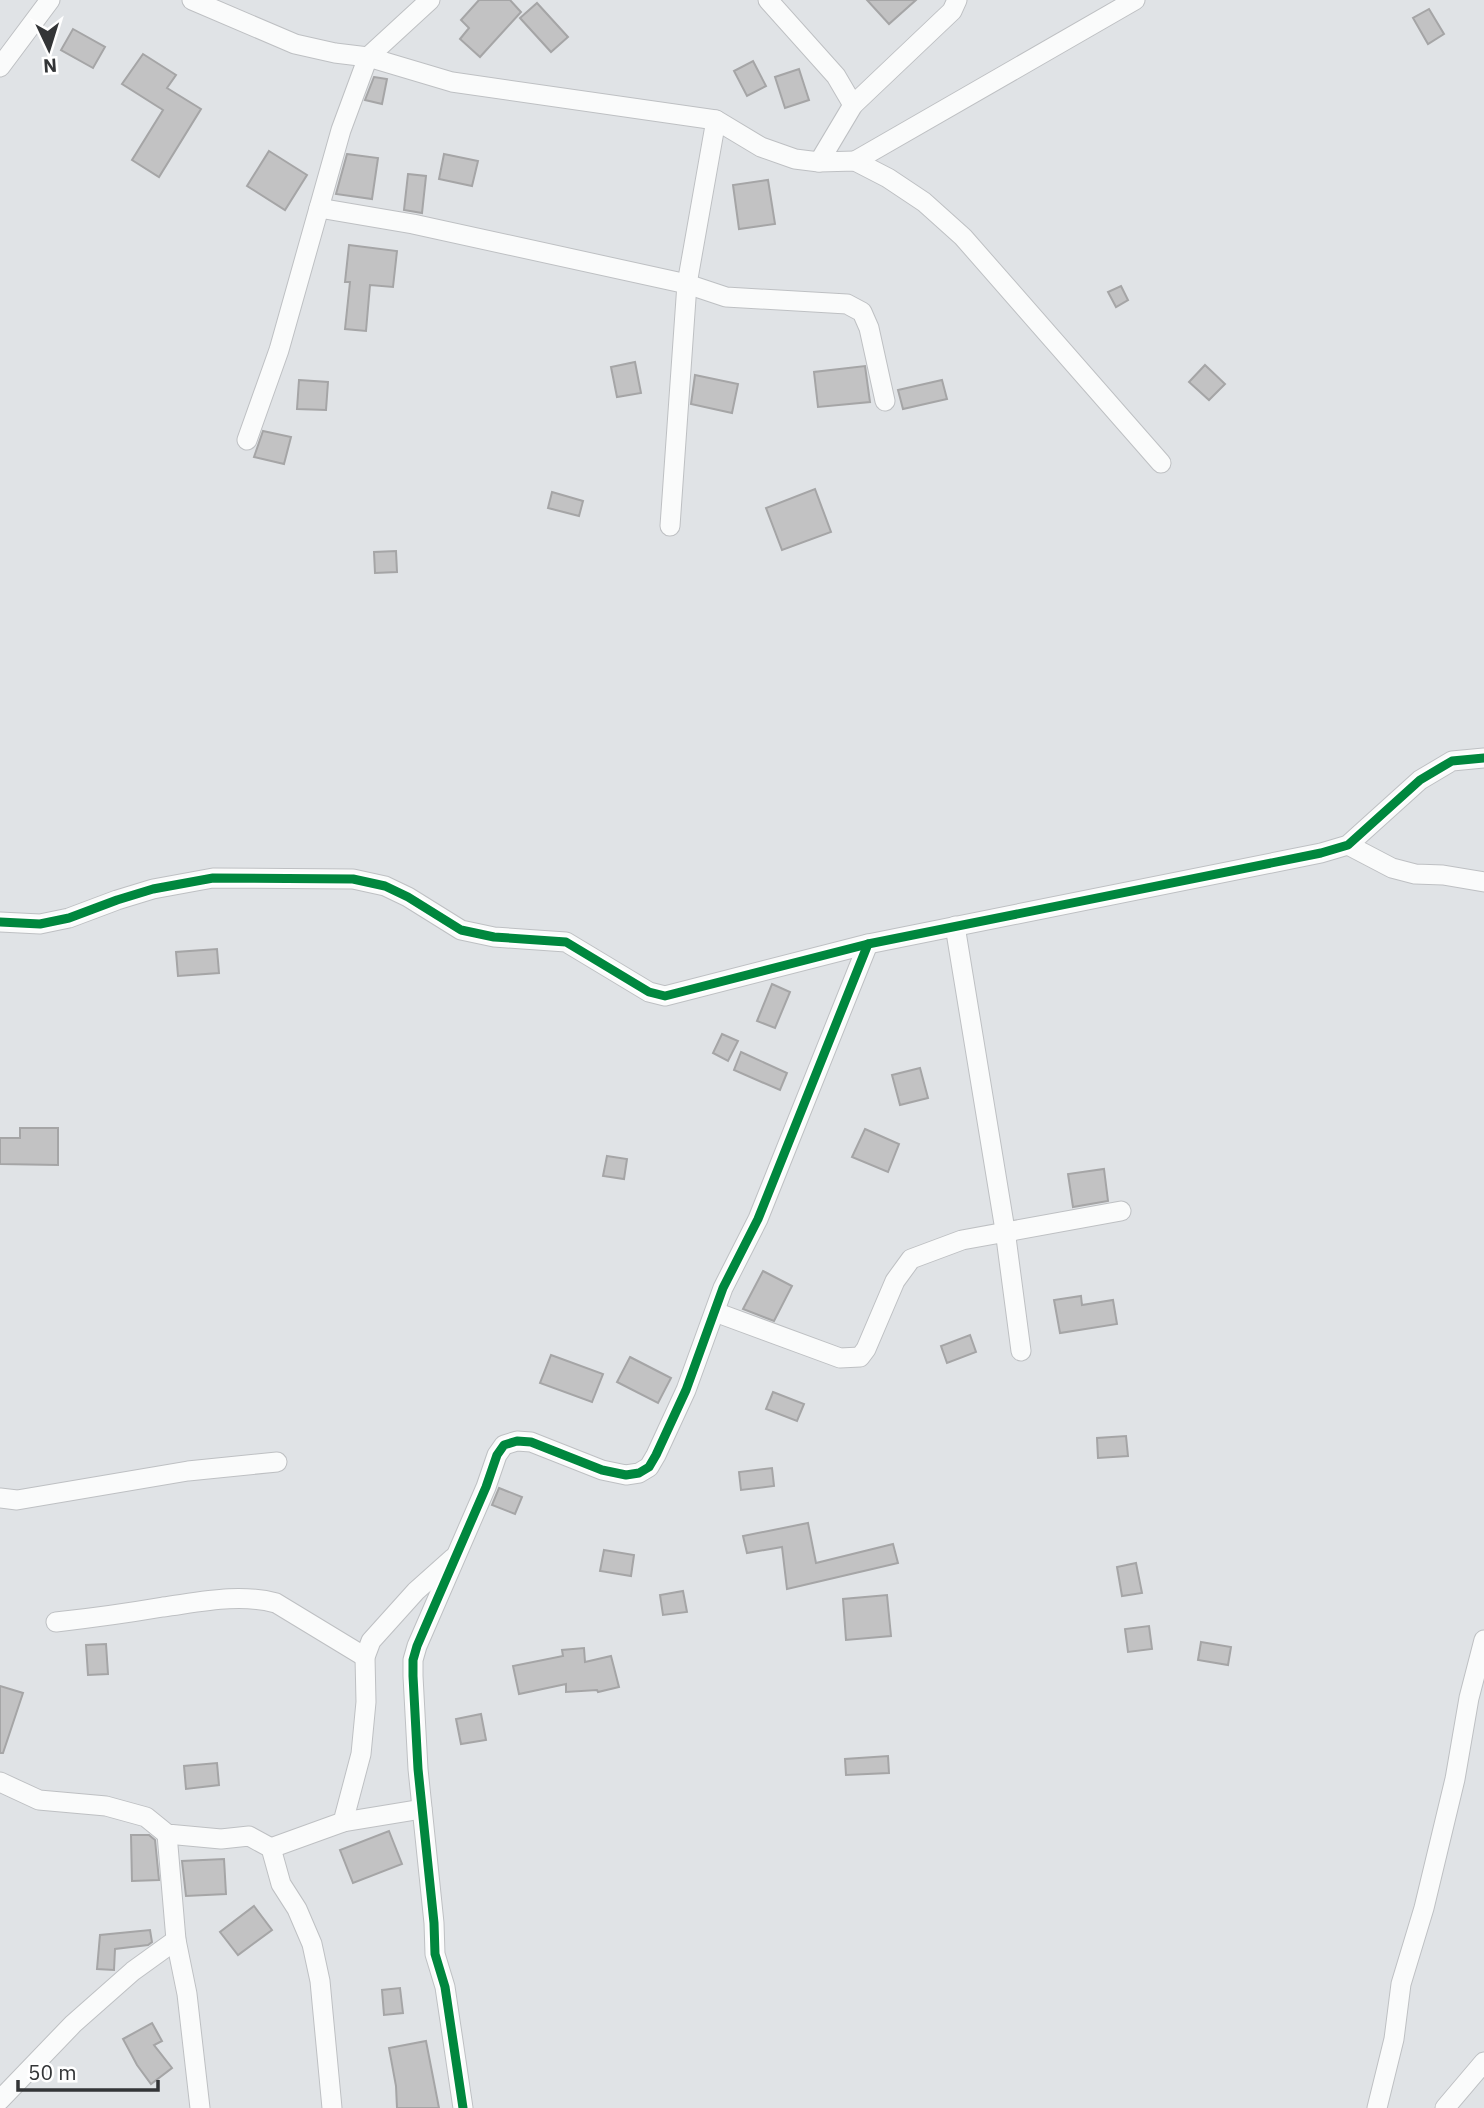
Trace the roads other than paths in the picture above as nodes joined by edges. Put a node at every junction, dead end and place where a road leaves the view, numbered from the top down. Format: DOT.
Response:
graph roads {
  1 [pos="50,0"];
  2 [pos="192,0"];
  3 [pos="430,0"];
  4 [pos="768,0"];
  5 [pos="957,0"];
  6 [pos="1135,0"];
  7 [pos="368,57"];
  8 [pos="0,67"];
  9 [pos="853,105"];
  10 [pos="716,120"];
  11 [pos="855,161"];
  12 [pos="819,162"];
  13 [pos="319,208"];
  14 [pos="687,284"];
  15 [pos="885,401"];
  16 [pos="247,440"];
  17 [pos="1161,463"];
  18 [pos="670,526"];
  19 [pos="1484,758"];
  20 [pos="1348,845"];
  21 [pos="1484,882"];
  22 [pos="0,922"];
  23 [pos="955,926"];
  24 [pos="868,944"];
  25 [pos="1121,1211"];
  26 [pos="1005,1230"];
  27 [pos="715,1312"];
  28 [pos="1021,1350"];
  29 [pos="277,1462"];
  30 [pos="0,1498"];
  31 [pos="456,1555"];
  32 [pos="56,1622"];
  33 [pos="1484,1640"];
  34 [pos="365,1657"];
  35 [pos="0,1783"];
  36 [pos="422,1809"];
  37 [pos="343,1822"];
  38 [pos="167,1834"];
  39 [pos="271,1848"];
  40 [pos="176,1940"];
  41 [pos="1484,2062"];
  42 [pos="0,2100"];
  43 [pos="201,2108"];
  44 [pos="332,2108"];
  45 [pos="463,2108"];
  46 [pos="1377,2108"];
  47 [pos="1445,2108"];
  1 -- 8 [label="street"];
  2 -- 7 [label="street"];
  3 -- 7 [label="street"];
  4 -- 9 [label="street"];
  5 -- 9 [label="street"];
  6 -- 11 [label="street"];
  7 -- 10 [label="street"];
  7 -- 13 [label="street"];
  9 -- 12 [label="street"];
  10 -- 12 [label="street"];
  10 -- 14 [label="street"];
  11 -- 12 [label="street"];
  11 -- 17 [label="street"];
  13 -- 14 [label="street"];
  13 -- 16 [label="street"];
  14 -- 15 [label="street"];
  14 -- 18 [label="street"];
  19 -- 20 [label="street"];
  20 -- 21 [label="street"];
  20 -- 23 [label="street"];
  22 -- 24 [label="street"];
  23 -- 24 [label="street"];
  23 -- 26 [label="street"];
  24 -- 27 [label="street"];
  25 -- 26 [label="street"];
  26 -- 27 [label="street"];
  26 -- 28 [label="street"];
  27 -- 31 [label="street"];
  29 -- 30 [label="street"];
  31 -- 34 [label="street"];
  31 -- 36 [label="street"];
  32 -- 34 [label="street"];
  33 -- 46 [label="street"];
  34 -- 37 [label="street"];
  35 -- 38 [label="street"];
  36 -- 37 [label="street"];
  36 -- 45 [label="street"];
  37 -- 39 [label="street"];
  38 -- 39 [label="street"];
  38 -- 40 [label="street"];
  39 -- 44 [label="street"];
  40 -- 42 [label="street"];
  40 -- 43 [label="street"];
  41 -- 47 [label="street"];
}
